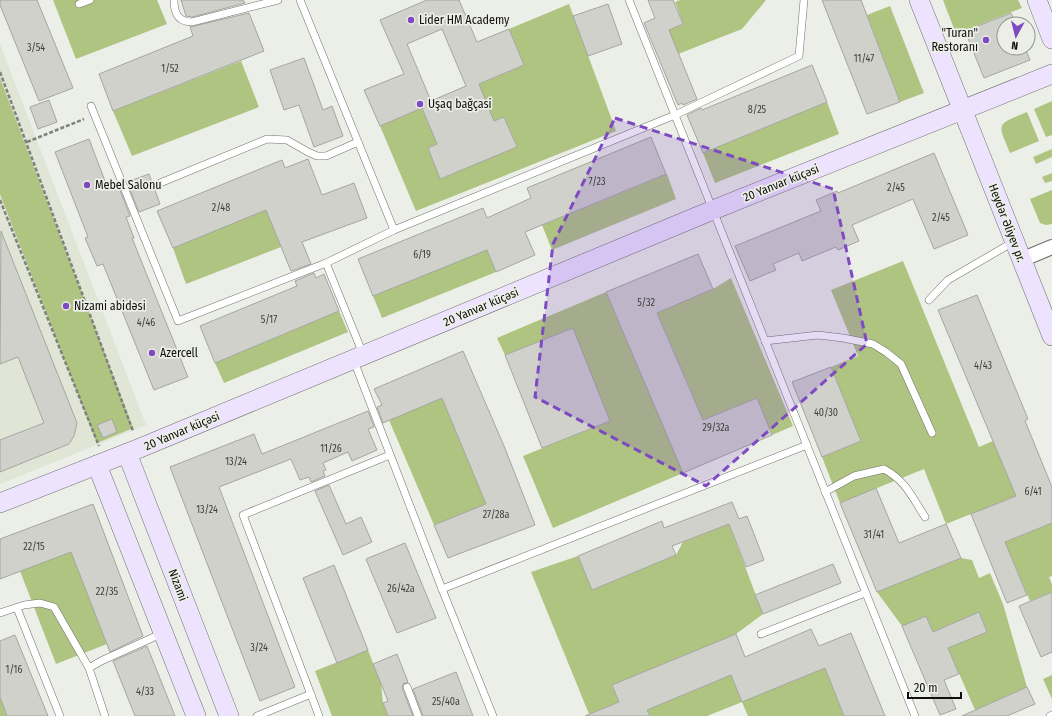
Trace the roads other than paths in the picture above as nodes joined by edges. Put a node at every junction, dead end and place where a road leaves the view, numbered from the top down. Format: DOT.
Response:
graph roads {
  1 [pos="90,0"];
  2 [pos="174,0"];
  3 [pos="278,0"];
  4 [pos="300,0"];
  5 [pos="629,0"];
  6 [pos="804,0"];
  7 [pos="919,0"];
  8 [pos="1037,0"];
  9 [pos="79,4"];
  10 [pos="1052,39"];
  11 [pos="1052,74"];
  12 [pos="91,106"];
  13 [pos="962,110"];
  14 [pos="675,115"];
  15 [pos="358,142"];
  16 [pos="160,183"];
  17 [pos="713,210"];
  18 [pos="394,230"];
  19 [pos="1015,241"];
  20 [pos="1052,247"];
  21 [pos="1021,260"];
  22 [pos="326,263"];
  23 [pos="929,300"];
  24 [pos="1052,336"];
  25 [pos="765,341"];
  26 [pos="359,358"];
  27 [pos="932,433"];
  28 [pos="807,445"];
  29 [pos="133,451"];
  30 [pos="390,455"];
  31 [pos="101,463"];
  32 [pos="825,492"];
  33 [pos="0,503"];
  34 [pos="925,518"];
  35 [pos="442,590"];
  36 [pos="865,593"];
  37 [pos="17,608"];
  38 [pos="0,613"];
  39 [pos="163,633"];
  40 [pos="760,634"];
  41 [pos="90,668"];
  42 [pos="407,687"];
  43 [pos="311,694"];
  44 [pos="60,716"];
  45 [pos="105,716"];
  46 [pos="196,716"];
  47 [pos="228,716"];
  48 [pos="257,716"];
  49 [pos="319,716"];
  50 [pos="418,716"];
  51 [pos="494,716"];
  52 [pos="914,716"];
  1 -- 9 [label="lane"];
  2 -- 3 [label="lane"];
  4 -- 15 [label="lane"];
  5 -- 14 [label="lane"];
  6 -- 14 [label="lane"];
  7 -- 13 [label="street, Heydər Əliyev pr."];
  8 -- 10 [label="street"];
  11 -- 13 [label="street"];
  12 -- 22 [label="lane"];
  13 -- 17 [label="street, 20 Yanvar küçəsi"];
  13 -- 19 [label="street, Heydər Əliyev pr."];
  14 -- 17 [label="lane"];
  14 -- 18 [label="lane"];
  15 -- 16 [label="lane"];
  15 -- 18 [label="lane"];
  17 -- 25 [label="lane"];
  17 -- 26 [label="street, 20 Yanvar küçəsi"];
  18 -- 22 [label="lane"];
  19 -- 21 [label="street, Heydər Əliyev pr."];
  19 -- 23 [label="lane"];
  20 -- 21 [label="street"];
  21 -- 24 [label="street, Heydər Əliyev pr."];
  22 -- 26 [label="lane"];
  25 -- 27 [label="lane"];
  25 -- 28 [label="lane"];
  26 -- 29 [label="street, 20 Yanvar küçəsi"];
  26 -- 30 [label="lane"];
  28 -- 32 [label="lane"];
  28 -- 35 [label="lane"];
  29 -- 31 [label="street, 20 Yanvar küçəsi"];
  29 -- 47 [label="street, Nizami"];
  30 -- 35 [label="lane"];
  30 -- 43 [label="lane"];
  31 -- 33 [label="street, 20 Yanvar küçəsi"];
  31 -- 39 [label="street"];
  32 -- 34 [label="lane"];
  32 -- 36 [label="lane"];
  35 -- 51 [label="lane"];
  36 -- 40 [label="lane"];
  36 -- 52 [label="lane"];
  37 -- 38 [label="lane"];
  37 -- 41 [label="lane"];
  37 -- 44 [label="lane"];
  39 -- 41 [label="lane"];
  39 -- 46 [label="street"];
  41 -- 45 [label="lane"];
  42 -- 50 [label="lane"];
  43 -- 48 [label="lane"];
  43 -- 49 [label="lane"];
}
